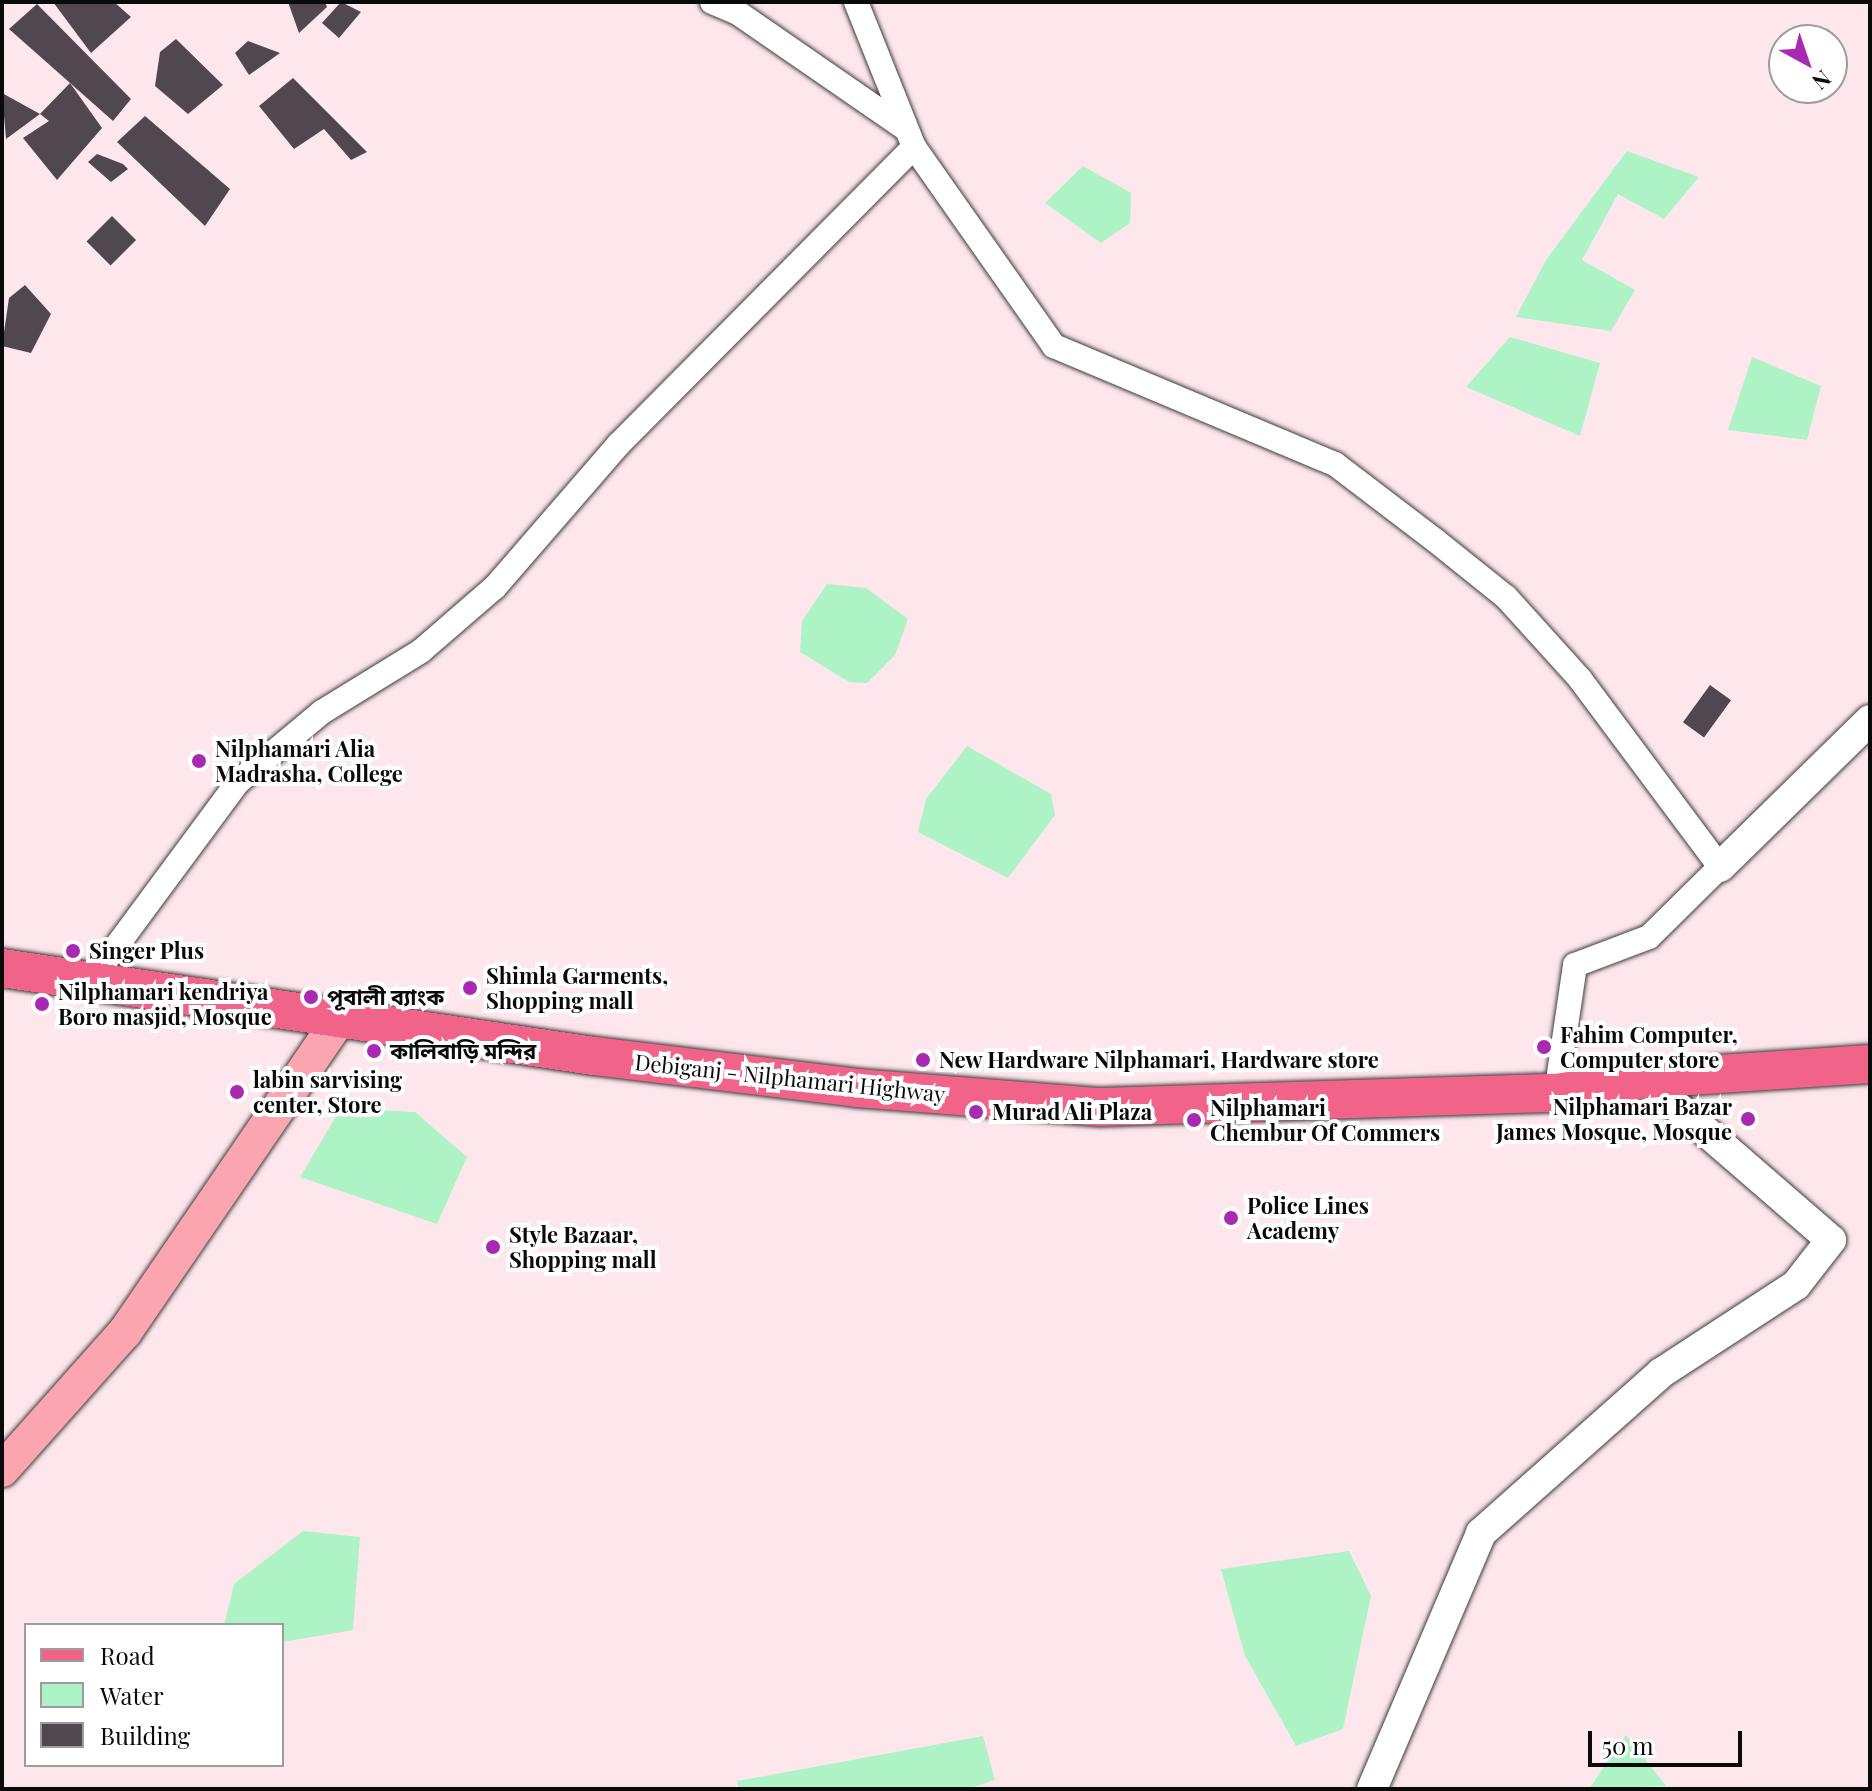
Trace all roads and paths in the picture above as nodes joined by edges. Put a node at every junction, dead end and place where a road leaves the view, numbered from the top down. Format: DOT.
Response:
graph roads {
  1 [pos="712,2"];
  2 [pos="856,2"];
  3 [pos="910,138"];
  4 [pos="1870,720"];
  5 [pos="1720,867"];
  6 [pos="2,968"];
  7 [pos="90,982"];
  8 [pos="339,1020"];
  9 [pos="1870,1064"];
  10 [pos="1645,1079"];
  11 [pos="1556,1093"];
  12 [pos="2,1470"];
  13 [pos="1372,1789"];
  1 -- 3 [label="street"];
  2 -- 3 [label="street"];
  3 -- 5 [label="street"];
  3 -- 7 [label="street"];
  4 -- 5 [label="street"];
  5 -- 11 [label="street"];
  6 -- 7 [label="main road, Debiganj - Nilphamari Highway"];
  7 -- 8 [label="main road, Debiganj - Nilphamari Highway"];
  8 -- 11 [label="main road, Debiganj - Nilphamari Highway"];
  8 -- 12 [label="main road"];
  9 -- 10 [label="main road, Debiganj - Nilphamari Highway"];
  10 -- 11 [label="main road, Debiganj - Nilphamari Highway"];
  10 -- 13 [label="street"];
}
